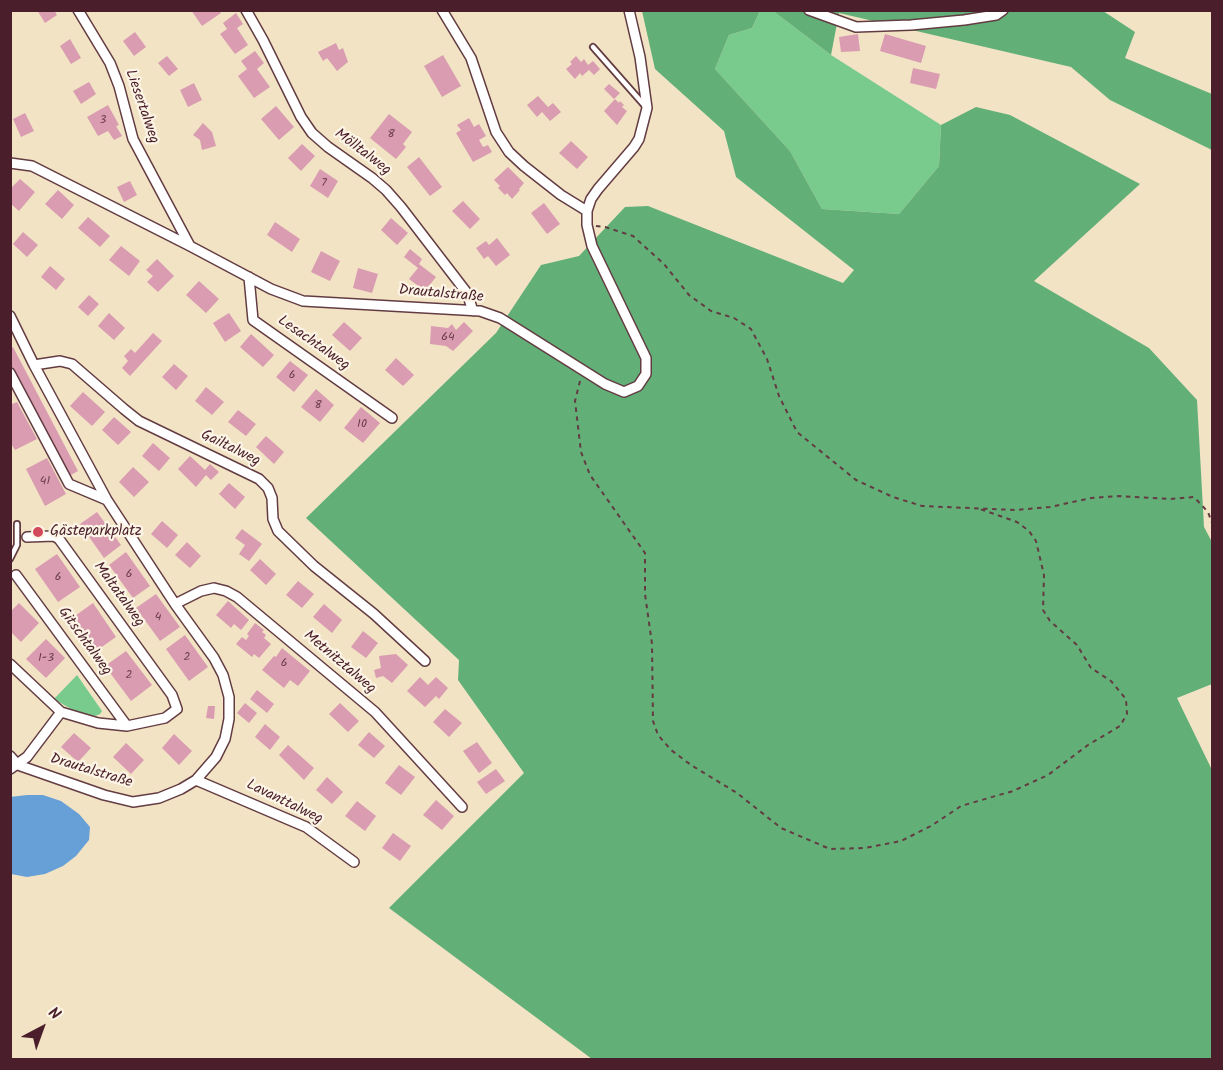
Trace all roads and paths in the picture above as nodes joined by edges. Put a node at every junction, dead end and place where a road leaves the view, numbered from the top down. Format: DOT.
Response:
graph roads {
  1 [pos="78,10"];
  2 [pos="246,10"];
  3 [pos="442,10"];
  4 [pos="629,10"];
  5 [pos="809,10"];
  6 [pos="1002,10"];
  7 [pos="592,47"];
  8 [pos="647,108"];
  9 [pos="10,163"];
  10 [pos="587,211"];
  11 [pos="587,225"];
  12 [pos="190,246"];
  13 [pos="249,277"];
  14 [pos="473,310"];
  15 [pos="10,316"];
  16 [pos="34,365"];
  17 [pos="10,373"];
  18 [pos="589,375"];
  19 [pos="392,418"];
  20 [pos="107,500"];
  21 [pos="980,509"];
  22 [pos="1212,523"];
  23 [pos="17,524"];
  24 [pos="27,537"];
  25 [pos="10,559"];
  26 [pos="16,575"];
  27 [pos="175,604"];
  28 [pos="425,661"];
  29 [pos="10,664"];
  30 [pos="61,712"];
  31 [pos="127,726"];
  32 [pos="10,756"];
  33 [pos="14,767"];
  34 [pos="196,780"];
  35 [pos="462,807"];
  36 [pos="354,862"];
  1 -- 12 [label="street, Liesertalweg"];
  2 -- 14 [label="street, Mölltalweg"];
  3 -- 10 [label="street"];
  4 -- 8 [label="street, Drautalstraße"];
  5 -- 6 [label="street"];
  7 -- 8 [label="lane"];
  8 -- 10 [label="street, Drautalstraße"];
  9 -- 12 [label="street, Drautalstraße"];
  10 -- 11 [label="street, Drautalstraße"];
  11 -- 18 [label="street, Drautalstraße"];
  11 -- 21 [label="path"];
  12 -- 13 [label="street, Drautalstraße"];
  13 -- 14 [label="street, Drautalstraße"];
  13 -- 19 [label="street, Lesachtalweg"];
  14 -- 18 [label="street, Drautalstraße"];
  15 -- 16 [label="street, Drautalstraße"];
  16 -- 20 [label="street, Drautalstraße"];
  16 -- 28 [label="street, Gailtalweg"];
  17 -- 20 [label="street"];
  18 -- 21 [label="path"];
  20 -- 27 [label="street, Drautalstraße"];
  21 -- 22 [label="path"];
  23 -- 25 [label="lane"];
  24 -- 31 [label="street, Maltatalweg"];
  26 -- 31 [label="street, Gitschtalweg"];
  27 -- 34 [label="street, Drautalstraße"];
  27 -- 35 [label="street, Metnitztalweg"];
  29 -- 30 [label="street"];
  30 -- 31 [label="street"];
  30 -- 33 [label="street"];
  32 -- 33 [label="street"];
  33 -- 34 [label="street, Drautalstraße"];
  34 -- 36 [label="street, Lavanttalweg"];
}
